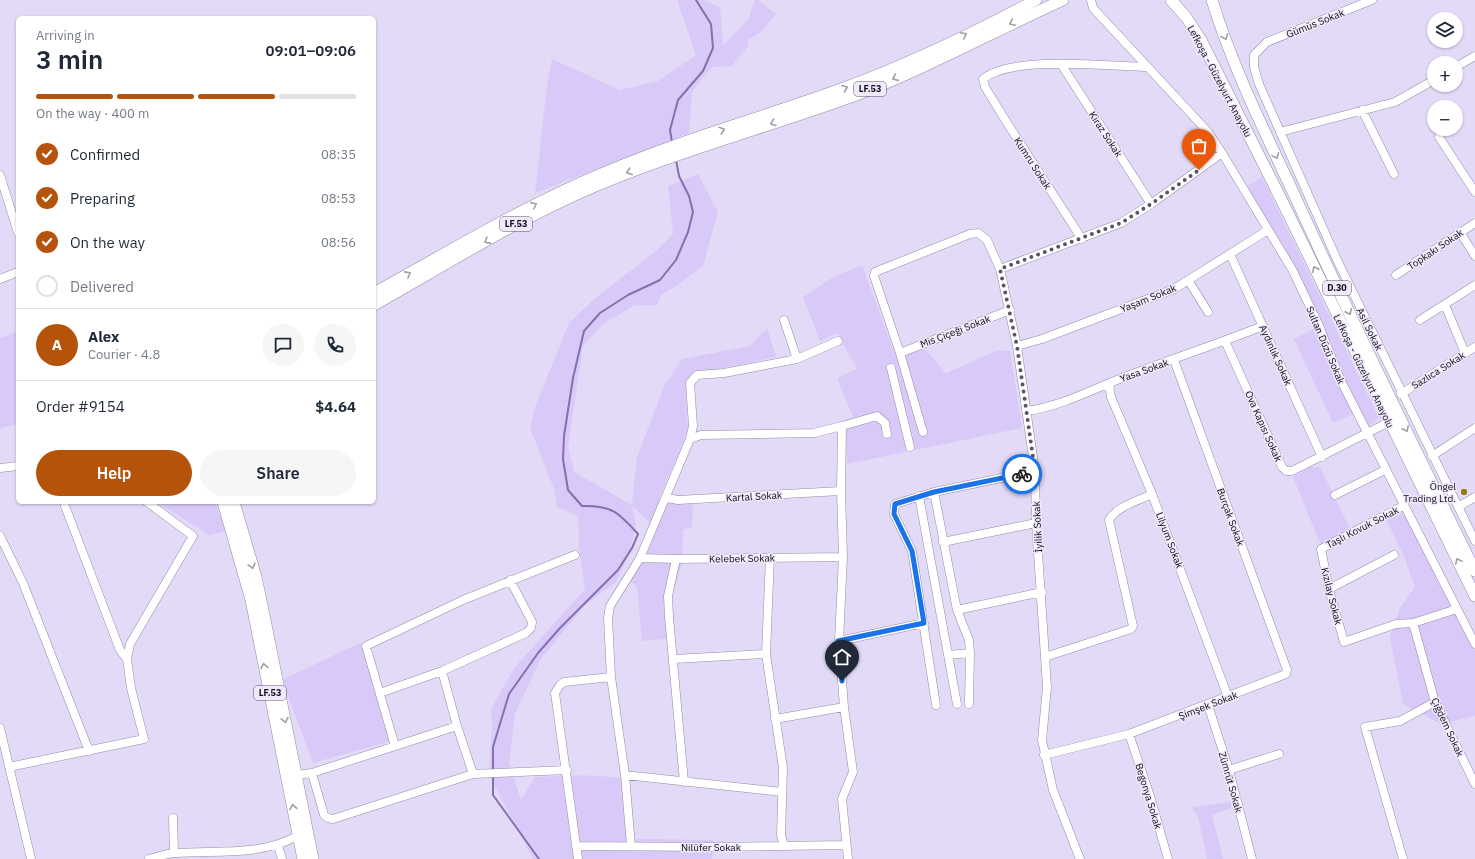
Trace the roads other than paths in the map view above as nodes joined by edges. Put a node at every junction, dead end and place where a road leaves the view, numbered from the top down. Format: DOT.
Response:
graph roads {
  1 [pos="1036,0"];
  2 [pos="1063,0"];
  3 [pos="1091,0"];
  4 [pos="1171,0"];
  5 [pos="1212,0"];
  6 [pos="1372,0"];
  7 [pos="1260,48"];
  8 [pos="1475,56"];
  9 [pos="1463,63"];
  10 [pos="1061,64"];
  11 [pos="1146,67"];
  12 [pos="1427,84"];
  13 [pos="1362,110"];
  14 [pos="1280,132"];
  15 [pos="1439,137"];
  16 [pos="685,147"];
  17 [pos="1222,153"];
  18 [pos="664,154"];
  19 [pos="1394,174"];
  20 [pos="0,175"];
  21 [pos="1475,192"];
  22 [pos="1151,204"];
  23 [pos="1475,222"];
  24 [pos="16,227"];
  25 [pos="1268,230"];
  26 [pos="1460,232"];
  27 [pos="1082,239"];
  28 [pos="1230,254"];
  29 [pos="1475,256"];
  30 [pos="1000,269"];
  31 [pos="16,273"];
  32 [pos="1396,275"];
  33 [pos="0,279"];
  34 [pos="1188,280"];
  35 [pos="1475,285"];
  36 [pos="376,292"];
  37 [pos="376,304"];
  38 [pos="1445,306"];
  39 [pos="1010,310"];
  40 [pos="1208,312"];
  41 [pos="784,320"];
  42 [pos="1420,320"];
  43 [pos="1263,326"];
  44 [pos="838,341"];
  45 [pos="1225,341"];
  46 [pos="1017,346"];
  47 [pos="1475,347"];
  48 [pos="900,353"];
  49 [pos="1465,353"];
  50 [pos="797,359"];
  51 [pos="1174,360"];
  52 [pos="891,368"];
  53 [pos="1108,384"];
  54 [pos="1401,394"];
  55 [pos="1026,411"];
  56 [pos="1389,422"];
  57 [pos="842,426"];
  58 [pos="1475,428"];
  59 [pos="923,432"];
  60 [pos="887,434"];
  61 [pos="1367,434"];
  62 [pos="690,439"];
  63 [pos="910,447"];
  64 [pos="1432,456"];
  65 [pos="1322,457"];
  66 [pos="16,466"];
  67 [pos="0,468"];
  68 [pos="1385,470"];
  69 [pos="1035,471"];
  70 [pos="841,491"];
  71 [pos="934,492"];
  72 [pos="1152,494"];
  73 [pos="1335,495"];
  74 [pos="919,496"];
  75 [pos="1475,497"];
  76 [pos="667,498"];
  77 [pos="150,504"];
  78 [pos="224,504"];
  79 [pos="235,504"];
  80 [pos="65,506"];
  81 [pos="1403,506"];
  82 [pos="1458,507"];
  83 [pos="1036,523"];
  84 [pos="0,536"];
  85 [pos="1475,541"];
  86 [pos="943,542"];
  87 [pos="1321,549"];
  88 [pos="4,553"];
  89 [pos="575,555"];
  90 [pos="1394,555"];
  91 [pos="770,557"];
  92 [pos="843,557"];
  93 [pos="640,558"];
  94 [pos="676,559"];
  95 [pos="1475,571"];
  96 [pos="510,580"];
  97 [pos="1329,589"];
  98 [pos="1042,592"];
  99 [pos="1475,596"];
  100 [pos="1457,609"];
  101 [pos="957,610"];
  102 [pos="924,623"];
  103 [pos="1413,623"];
  104 [pos="838,641"];
  105 [pos="1475,644"];
  106 [pos="970,653"];
  107 [pos="766,654"];
  108 [pos="948,655"];
  109 [pos="1045,657"];
  110 [pos="127,659"];
  111 [pos="674,660"];
  112 [pos="442,671"];
  113 [pos="1286,674"];
  114 [pos="611,677"];
  115 [pos="380,693"];
  116 [pos="1228,697"];
  117 [pos="1435,702"];
  118 [pos="957,704"];
  119 [pos="969,704"];
  120 [pos="936,705"];
  121 [pos="1208,705"];
  122 [pos="844,707"];
  123 [pos="775,719"];
  124 [pos="457,726"];
  125 [pos="0,728"];
  126 [pos="1129,734"];
  127 [pos="396,746"];
  128 [pos="89,751"];
  129 [pos="1279,754"];
  130 [pos="1044,755"];
  131 [pos="9,767"];
  132 [pos="567,770"];
  133 [pos="1229,770"];
  134 [pos="312,773"];
  135 [pos="475,774"];
  136 [pos="296,775"];
  137 [pos="625,775"];
  138 [pos="684,782"];
  139 [pos="1475,784"];
  140 [pos="782,792"];
  141 [pos="173,818"];
  142 [pos="298,835"];
  143 [pos="846,845"];
  144 [pos="278,846"];
  145 [pos="576,846"];
  146 [pos="631,846"];
  147 [pos="784,846"];
  148 [pos="174,853"];
  149 [pos="220,856"];
  150 [pos="31,859"];
  151 [pos="149,859"];
  152 [pos="282,859"];
  153 [pos="303,859"];
  154 [pos="313,859"];
  155 [pos="578,859"];
  156 [pos="848,859"];
  157 [pos="1080,859"];
  158 [pos="1168,859"];
  159 [pos="1252,859"];
  160 [pos="1403,859"];
  16 -- 1 [label="highway, LF.53, one-way"];
  2 -- 16 [label="highway, LF.53, one-way"];
  3 -- 11 [label="street, Sultan Düzü Sokak"];
  56 -- 4 [label="highway, Lefkoşa - Güzelyurt Anayolu / D.30, one-way"];
  5 -- 95 [label="highway, Lefkoşa - Güzelyurt Anayolu / D.30, one-way"];
  6 -- 7 [label="street, Gümüs Sokak"];
  7 -- 14 [label="street, Asil Sokak"];
  8 -- 9 [label="street"];
  10 -- 11 [label="street"];
  10 -- 22 [label="street, Kiraz Sokak"];
  10 -- 27 [label="street, Kumru Sokak"];
  11 -- 17 [label="street, Sultan Düzü Sokak"];
  12 -- 13 [label="street"];
  13 -- 14 [label="street"];
  13 -- 19 [label="street"];
  14 -- 54 [label="street, Asil Sokak"];
  15 -- 21 [label="street"];
  16 -- 18 [label="highway, LF.53"];
  17 -- 22 [label="street"];
  17 -- 25 [label="street, Sultan Düzü Sokak"];
  36 -- 18 [label="highway, LF.53, one-way"];
  18 -- 37 [label="highway, LF.53, one-way"];
  20 -- 24 [label="street"];
  22 -- 27 [label="street"];
  23 -- 26 [label="street, Topkakı Sokak"];
  25 -- 28 [label="street, Yaşam Sokak"];
  25 -- 61 [label="street, Sultan Düzü Sokak"];
  26 -- 29 [label="street"];
  26 -- 32 [label="street, Topkakı Sokak"];
  27 -- 30 [label="street"];
  28 -- 34 [label="street, Yaşam Sokak"];
  28 -- 43 [label="street, Aydınlık Sokak"];
  30 -- 39 [label="street, İyilik Sokak"];
  30 -- 48 [label="street, İyilik Sokak"];
  31 -- 33 [label="street"];
  34 -- 40 [label="street"];
  34 -- 46 [label="street, Yaşam Sokak"];
  35 -- 38 [label="street"];
  38 -- 42 [label="street"];
  38 -- 49 [label="street"];
  39 -- 46 [label="street, İyilik Sokak"];
  39 -- 48 [label="street, Mis Çiçeği Sokak"];
  41 -- 50 [label="street"];
  43 -- 45 [label="street, Yasa Sokak"];
  43 -- 65 [label="street, Aydınlık Sokak"];
  44 -- 50 [label="street"];
  45 -- 51 [label="street, Yasa Sokak"];
  45 -- 65 [label="street, Ova Kapısı Sokak"];
  46 -- 55 [label="street, İyilik Sokak"];
  47 -- 49 [label="street, Sazlıca Sokak"];
  48 -- 59 [label="street"];
  49 -- 54 [label="street, Sazlıca Sokak"];
  50 -- 62 [label="street"];
  51 -- 53 [label="street, Yasa Sokak"];
  51 -- 113 [label="street, Burçak Sokak"];
  52 -- 63 [label="street"];
  53 -- 55 [label="street, Yasa Sokak"];
  53 -- 72 [label="street, Lilyum Sokak"];
  54 -- 64 [label="street, Asil Sokak"];
  55 -- 69 [label="street, İyilik Sokak"];
  56 -- 61 [label="street, Ova Kapısı Sokak"];
  99 -- 56 [label="highway, Lefkoşa - Güzelyurt Anayolu / D.30, one-way"];
  57 -- 60 [label="street"];
  57 -- 62 [label="street"];
  57 -- 70 [label="street"];
  58 -- 64 [label="street"];
  61 -- 65 [label="street, Ova Kapısı Sokak"];
  61 -- 68 [label="street, Sultan Düzü Sokak"];
  62 -- 76 [label="street"];
  64 -- 82 [label="street, Asil Sokak"];
  66 -- 67 [label="street"];
  68 -- 73 [label="street"];
  68 -- 81 [label="street, Sultan Düzü Sokak"];
  69 -- 71 [label="street"];
  69 -- 83 [label="street, İyilik Sokak"];
  70 -- 76 [label="street, Kartal Sokak"];
  70 -- 92 [label="street"];
  71 -- 74 [label="street"];
  71 -- 86 [label="street"];
  72 -- 109 [label="street"];
  72 -- 116 [label="street, Lilyum Sokak"];
  74 -- 102 [label="street"];
  74 -- 108 [label="street"];
  75 -- 82 [label="street"];
  76 -- 93 [label="street"];
  77 -- 110 [label="street"];
  142 -- 78 [label="highway, LF.53, one-way"];
  79 -- 136 [label="highway, LF.53, one-way"];
  80 -- 110 [label="street"];
  81 -- 87 [label="street, Taşlı Kovuk Sokak"];
  81 -- 100 [label="street, Sultan Düzü Sokak"];
  82 -- 85 [label="street, Asil Sokak"];
  83 -- 86 [label="street"];
  83 -- 98 [label="street, İyilik Sokak"];
  84 -- 88 [label="street"];
  86 -- 101 [label="street"];
  87 -- 97 [label="street, Kızılay Sokak"];
  88 -- 128 [label="street"];
  89 -- 96 [label="street"];
  90 -- 97 [label="street"];
  91 -- 92 [label="street, Kelebek Sokak"];
  91 -- 94 [label="street, Kelebek Sokak"];
  91 -- 107 [label="street"];
  92 -- 104 [label="street"];
  93 -- 94 [label="street, Kelebek Sokak"];
  93 -- 114 [label="street"];
  94 -- 111 [label="street"];
  96 -- 112 [label="street"];
  96 -- 115 [label="street"];
  97 -- 103 [label="street, Kızılay Sokak"];
  98 -- 101 [label="street"];
  98 -- 109 [label="street, İyilik Sokak"];
  100 -- 103 [label="street"];
  100 -- 105 [label="street, Sultan Düzü Sokak"];
  101 -- 106 [label="street"];
  102 -- 104 [label="street"];
  102 -- 120 [label="street"];
  103 -- 117 [label="street, Çığdem Sokak"];
  104 -- 122 [label="street"];
  106 -- 108 [label="street"];
  106 -- 119 [label="street"];
  107 -- 111 [label="street"];
  107 -- 123 [label="street"];
  108 -- 118 [label="street"];
  109 -- 130 [label="street, İyilik Sokak"];
  110 -- 128 [label="street"];
  111 -- 138 [label="street"];
  112 -- 115 [label="street"];
  112 -- 124 [label="street"];
  113 -- 116 [label="street, Şimşek Sokak"];
  114 -- 132 [label="street"];
  114 -- 137 [label="street"];
  115 -- 127 [label="street"];
  116 -- 121 [label="street, Şimşek Sokak"];
  117 -- 139 [label="street, Çığdem Sokak"];
  117 -- 160 [label="street"];
  121 -- 126 [label="street, Şimşek Sokak"];
  121 -- 133 [label="street, Zümrüt Sokak"];
  122 -- 123 [label="street"];
  122 -- 143 [label="street"];
  123 -- 140 [label="street"];
  124 -- 127 [label="street"];
  124 -- 135 [label="street"];
  125 -- 131 [label="street"];
  126 -- 130 [label="street, Şimşek Sokak"];
  126 -- 158 [label="street, Begonya Sokak"];
  127 -- 134 [label="street"];
  128 -- 131 [label="street"];
  129 -- 133 [label="street"];
  130 -- 157 [label="street, İyilik Sokak"];
  131 -- 150 [label="street"];
  132 -- 135 [label="street"];
  132 -- 145 [label="street"];
  133 -- 159 [label="street, Zümrüt Sokak"];
  134 -- 135 [label="street"];
  134 -- 136 [label="street"];
  136 -- 154 [label="highway, LF.53"];
  137 -- 138 [label="street"];
  137 -- 146 [label="street"];
  138 -- 140 [label="street"];
  140 -- 147 [label="street"];
  141 -- 148 [label="street"];
  142 -- 144 [label="street"];
  142 -- 153 [label="highway, LF.53"];
  143 -- 147 [label="street, Nilüfer Sokak"];
  143 -- 156 [label="street"];
  144 -- 149 [label="street"];
  144 -- 152 [label="street"];
  145 -- 146 [label="street, Nilüfer Sokak"];
  145 -- 155 [label="street"];
  146 -- 147 [label="street, Nilüfer Sokak"];
  148 -- 149 [label="street"];
  148 -- 151 [label="street"];
}
